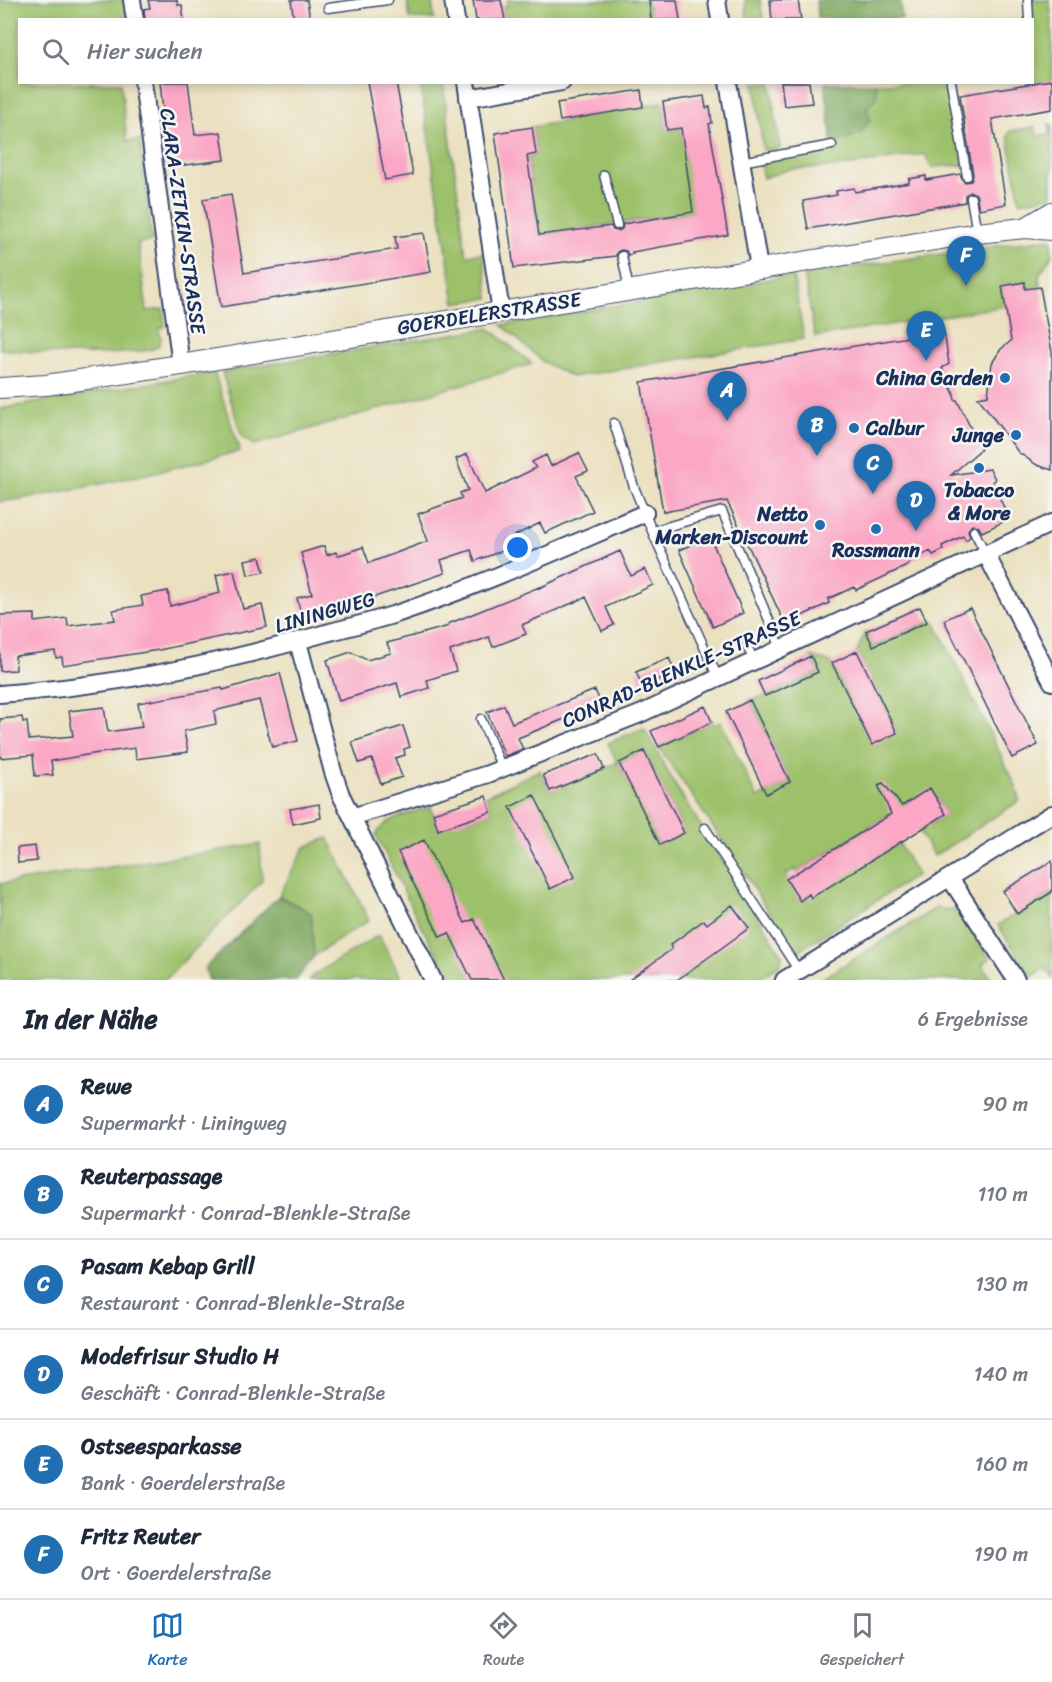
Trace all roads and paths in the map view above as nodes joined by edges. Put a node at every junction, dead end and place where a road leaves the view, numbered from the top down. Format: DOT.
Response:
graph roads {
  1 [pos="132,0"];
  2 [pos="388,0"];
  3 [pos="453,0"];
  4 [pos="717,0"];
  5 [pos="1028,0"];
  6 [pos="328,8"];
  7 [pos="135,18"];
  8 [pos="456,18"];
  9 [pos="720,18"];
  10 [pos="1029,18"];
  11 [pos="143,84"];
  12 [pos="538,84"];
  13 [pos="728,84"];
  14 [pos="951,84"];
  15 [pos="467,90"];
  16 [pos="832,145"];
  17 [pos="741,162"];
  18 [pos="604,175"];
  19 [pos="967,176"];
  20 [pos="971,198"];
  21 [pos="1052,212"];
  22 [pos="617,225"];
  23 [pos="1025,228"];
  24 [pos="1052,230"];
  25 [pos="977,233"];
  26 [pos="622,255"];
  27 [pos="759,268"];
  28 [pos="629,290"];
  29 [pos="501,312"];
  30 [pos="180,356"];
  31 [pos="0,388"];
  32 [pos="614,423"];
  33 [pos="645,513"];
  34 [pos="1052,523"];
  35 [pos="652,531"];
  36 [pos="974,531"];
  37 [pos="986,554"];
  38 [pos="297,642"];
  39 [pos="781,648"];
  40 [pos="717,678"];
  41 [pos="1052,682"];
  42 [pos="0,694"];
  43 [pos="481,719"];
  44 [pos="502,768"];
  45 [pos="1052,814"];
  46 [pos="352,817"];
  47 [pos="705,828"];
  48 [pos="950,878"];
  49 [pos="796,977"];
  50 [pos="433,980"];
  51 [pos="1016,980"];
  1 -- 7 [label="street"];
  2 -- 6 [label="lane"];
  3 -- 8 [label="street"];
  4 -- 9 [label="street"];
  5 -- 10 [label="lane"];
  11 -- 30 [label="street, CLARA-ZETKIN-STRASSE"];
  12 -- 15 [label="street"];
  13 -- 17 [label="street"];
  14 -- 19 [label="lane"];
  15 -- 29 [label="street"];
  16 -- 17 [label="lane"];
  17 -- 27 [label="street"];
  18 -- 22 [label="lane"];
  20 -- 25 [label="lane"];
  21 -- 23 [label="street, GOERDELERSTRASSE"];
  23 -- 24 [label="street, GOERDELERSTRASSE"];
  23 -- 25 [label="street, GOERDELERSTRASSE"];
  25 -- 27 [label="street, GOERDELERSTRASSE"];
  26 -- 28 [label="lane"];
  27 -- 28 [label="street, GOERDELERSTRASSE"];
  28 -- 29 [label="street, GOERDELERSTRASSE"];
  29 -- 30 [label="street, GOERDELERSTRASSE"];
  30 -- 31 [label="street, GOERDELERSTRASSE"];
  32 -- 33 [label="lane"];
  33 -- 35 [label="lane"];
  33 -- 38 [label="street, LININGWEG"];
  34 -- 37 [label="street, CONRAD-BLENKLE-STRASSE"];
  35 -- 39 [label="lane"];
  35 -- 40 [label="lane"];
  36 -- 37 [label="lane"];
  37 -- 39 [label="street, CONRAD-BLENKLE-STRASSE"];
  37 -- 41 [label="street"];
  38 -- 42 [label="street, LININGWEG"];
  38 -- 46 [label="street"];
  39 -- 40 [label="street, CONRAD-BLENKLE-STRASSE"];
  40 -- 44 [label="street, CONRAD-BLENKLE-STRASSE"];
  43 -- 44 [label="lane"];
  44 -- 46 [label="street, CONRAD-BLENKLE-STRASSE"];
  45 -- 48 [label="street"];
  46 -- 50 [label="street"];
  47 -- 49 [label="lane"];
  48 -- 49 [label="street"];
  48 -- 51 [label="street"];
}
